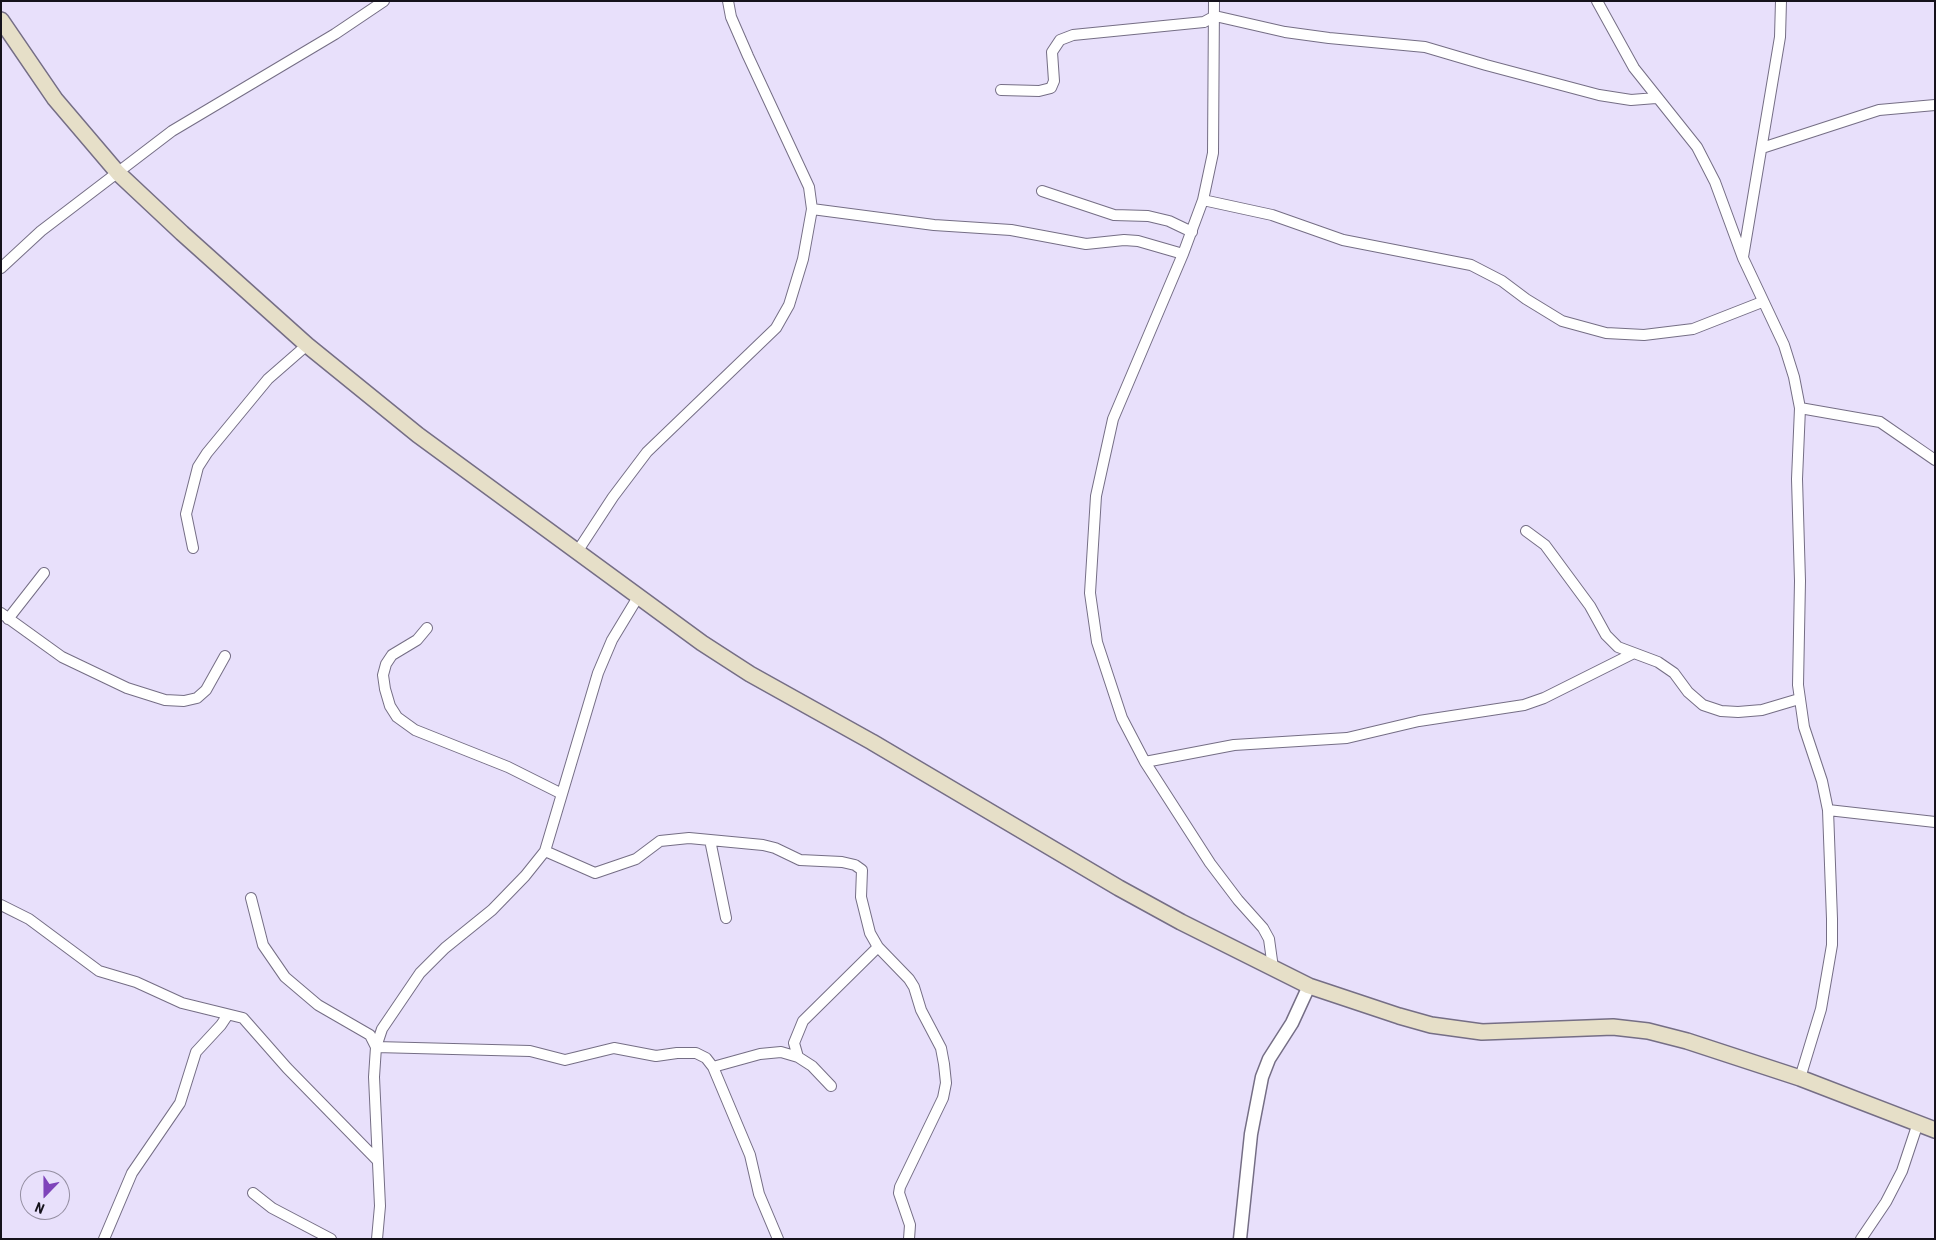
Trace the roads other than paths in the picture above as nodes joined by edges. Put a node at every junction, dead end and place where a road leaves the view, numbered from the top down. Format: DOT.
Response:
graph roads {
  1 [pos="384,1"];
  2 [pos="728,1"];
  3 [pos="1214,1"];
  4 [pos="1597,1"];
  5 [pos="1781,1"];
  6 [pos="1215,16"];
  7 [pos="1,20"];
  8 [pos="1000,90"];
  9 [pos="1656,98"];
  10 [pos="1935,105"];
  11 [pos="1762,148"];
  12 [pos="118,173"];
  13 [pos="1042,191"];
  14 [pos="1203,200"];
  15 [pos="812,209"];
  16 [pos="1192,232"];
  17 [pos="1183,254"];
  18 [pos="1742,258"];
  19 [pos="1,268"];
  20 [pos="1762,302"];
  21 [pos="307,345"];
  22 [pos="1800,408"];
  23 [pos="1935,460"];
  24 [pos="1526,531"];
  25 [pos="193,548"];
  26 [pos="577,552"];
  27 [pos="44,573"];
  28 [pos="638,597"];
  29 [pos="5,616"];
  30 [pos="427,628"];
  31 [pos="1632,654"];
  32 [pos="225,656"];
  33 [pos="1799,699"];
  34 [pos="1145,762"];
  35 [pos="562,794"];
  36 [pos="1828,810"];
  37 [pos="1935,822"];
  38 [pos="710,840"];
  39 [pos="545,851"];
  40 [pos="251,898"];
  41 [pos="1,905"];
  42 [pos="726,918"];
  43 [pos="878,947"];
  44 [pos="1272,968"];
  45 [pos="1309,986"];
  46 [pos="227,1016"];
  47 [pos="376,1047"];
  48 [pos="798,1057"];
  49 [pos="713,1067"];
  50 [pos="1800,1078"];
  51 [pos="831,1086"];
  52 [pos="1918,1124"];
  53 [pos="1935,1130"];
  54 [pos="378,1161"];
  55 [pos="253,1193"];
  56 [pos="104,1239"];
  57 [pos="331,1239"];
  58 [pos="377,1239"];
  59 [pos="778,1239"];
  60 [pos="909,1239"];
  61 [pos="1240,1239"];
  62 [pos="1860,1239"];
  1 -- 12 [label="street"];
  2 -- 15 [label="street"];
  3 -- 6 [label="street"];
  4 -- 9 [label="street"];
  5 -- 11 [label="street"];
  6 -- 8 [label="street"];
  6 -- 9 [label="street"];
  6 -- 14 [label="street"];
  7 -- 12 [label="main road"];
  9 -- 18 [label="street"];
  10 -- 11 [label="street"];
  11 -- 18 [label="street"];
  12 -- 19 [label="street"];
  12 -- 21 [label="main road"];
  13 -- 16 [label="street"];
  14 -- 16 [label="street"];
  14 -- 20 [label="street"];
  15 -- 17 [label="street"];
  15 -- 26 [label="street"];
  16 -- 17 [label="street"];
  17 -- 34 [label="street"];
  18 -- 20 [label="street"];
  20 -- 22 [label="street"];
  21 -- 25 [label="street"];
  21 -- 26 [label="main road"];
  22 -- 23 [label="street"];
  22 -- 33 [label="street"];
  24 -- 31 [label="street"];
  26 -- 28 [label="main road"];
  27 -- 29 [label="street"];
  28 -- 35 [label="street"];
  28 -- 44 [label="main road"];
  29 -- 32 [label="street"];
  30 -- 35 [label="street"];
  31 -- 33 [label="street"];
  31 -- 34 [label="street"];
  33 -- 36 [label="street"];
  34 -- 44 [label="street"];
  35 -- 39 [label="street"];
  36 -- 37 [label="street"];
  36 -- 50 [label="street"];
  38 -- 39 [label="street"];
  38 -- 42 [label="street"];
  38 -- 43 [label="street"];
  39 -- 47 [label="street"];
  40 -- 47 [label="street"];
  41 -- 46 [label="street"];
  43 -- 48 [label="street"];
  43 -- 60 [label="street"];
  44 -- 45 [label="main road"];
  45 -- 50 [label="main road"];
  45 -- 61 [label="street"];
  46 -- 54 [label="street"];
  46 -- 56 [label="street"];
  47 -- 49 [label="street"];
  47 -- 54 [label="street"];
  48 -- 49 [label="street"];
  48 -- 51 [label="street"];
  49 -- 59 [label="street"];
  50 -- 52 [label="main road"];
  52 -- 53 [label="main road"];
  52 -- 62 [label="street"];
  54 -- 58 [label="street"];
  55 -- 57 [label="street"];
}
